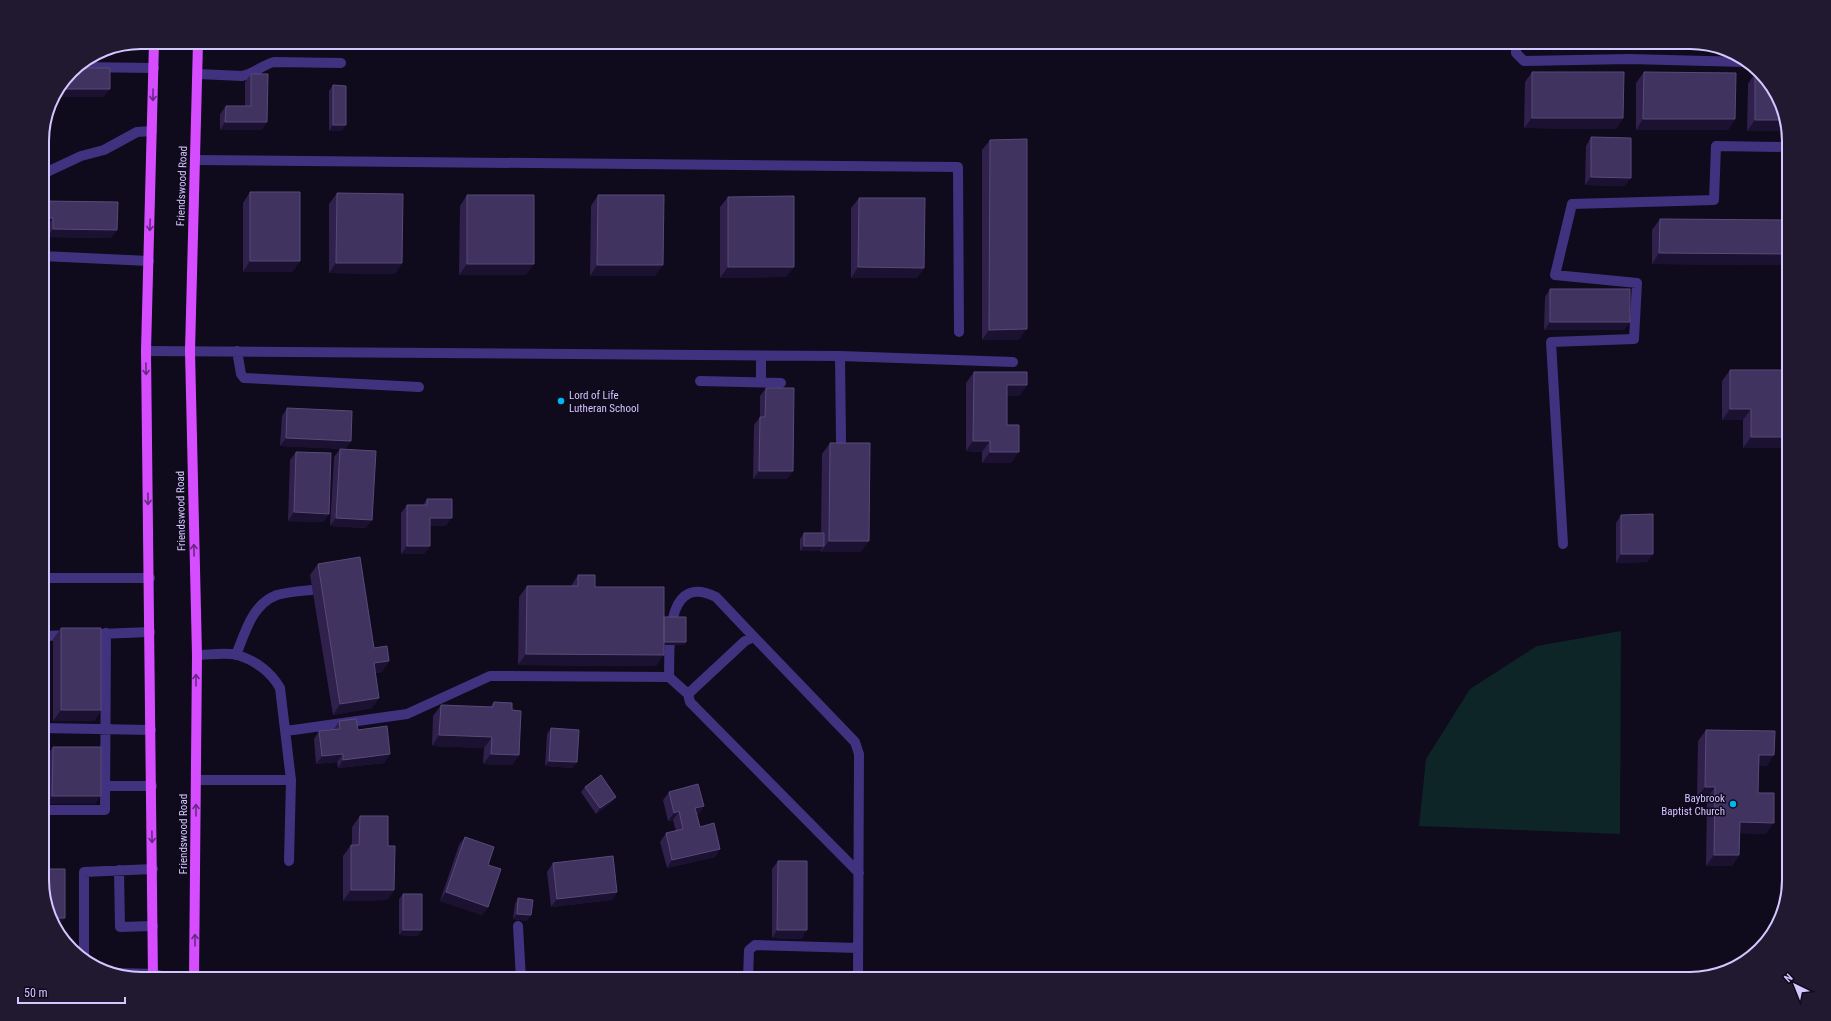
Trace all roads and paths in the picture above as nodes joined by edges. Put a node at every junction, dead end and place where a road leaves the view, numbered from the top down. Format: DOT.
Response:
graph roads {
  1 [pos="154,49"];
  2 [pos="198,49"];
  3 [pos="1516,49"];
  4 [pos="1737,62"];
  5 [pos="341,63"];
  6 [pos="86,67"];
  7 [pos="154,68"];
  8 [pos="198,74"];
  9 [pos="152,131"];
  10 [pos="1782,147"];
  11 [pos="195,160"];
  12 [pos="49,171"];
  13 [pos="49,256"];
  14 [pos="149,261"];
  15 [pos="959,332"];
  16 [pos="146,351"];
  17 [pos="190,351"];
  18 [pos="237,351"];
  19 [pos="761,356"];
  20 [pos="840,356"];
  21 [pos="1013,362"];
  22 [pos="700,381"];
  23 [pos="761,382"];
  24 [pos="781,383"];
  25 [pos="419,387"];
  26 [pos="841,441"];
  27 [pos="1563,544"];
  28 [pos="49,578"];
  29 [pos="150,578"];
  30 [pos="311,590"];
  31 [pos="150,632"];
  32 [pos="91,634"];
  33 [pos="106,634"];
  34 [pos="75,635"];
  35 [pos="49,636"];
  36 [pos="754,637"];
  37 [pos="197,655"];
  38 [pos="236,655"];
  39 [pos="669,677"];
  40 [pos="688,694"];
  41 [pos="49,728"];
  42 [pos="106,729"];
  43 [pos="151,730"];
  44 [pos="286,732"];
  45 [pos="196,780"];
  46 [pos="291,780"];
  47 [pos="106,786"];
  48 [pos="152,786"];
  49 [pos="49,810"];
  50 [pos="289,861"];
  51 [pos="153,869"];
  52 [pos="119,870"];
  53 [pos="859,873"];
  54 [pos="153,926"];
  55 [pos="518,926"];
  56 [pos="858,948"];
  57 [pos="84,952"];
  58 [pos="154,972"];
  59 [pos="194,972"];
  60 [pos="521,972"];
  61 [pos="748,972"];
  62 [pos="858,972"];
  1 -- 7 [label="main road"];
  2 -- 8 [label="main road, Friendswood Road"];
  3 -- 4 [label="street"];
  5 -- 8 [label="street"];
  6 -- 7 [label="street"];
  7 -- 9 [label="main road, one-way"];
  8 -- 11 [label="main road, Friendswood Road"];
  9 -- 12 [label="street"];
  9 -- 14 [label="main road, one-way"];
  10 -- 27 [label="street"];
  11 -- 15 [label="street"];
  11 -- 17 [label="main road, Friendswood Road"];
  13 -- 14 [label="street"];
  14 -- 16 [label="main road"];
  16 -- 17 [label="street"];
  16 -- 29 [label="main road, one-way"];
  17 -- 18 [label="street"];
  37 -- 17 [label="main road, Friendswood Road, one-way"];
  18 -- 19 [label="street"];
  18 -- 25 [label="street"];
  19 -- 20 [label="street"];
  19 -- 23 [label="street"];
  20 -- 21 [label="street"];
  20 -- 26 [label="street"];
  22 -- 23 [label="street"];
  23 -- 24 [label="street"];
  28 -- 29 [label="street"];
  29 -- 31 [label="main road"];
  30 -- 38 [label="street"];
  31 -- 33 [label="street"];
  31 -- 43 [label="main road"];
  32 -- 33 [label="street"];
  33 -- 42 [label="street"];
  34 -- 35 [label="street"];
  36 -- 39 [label="street"];
  36 -- 40 [label="street"];
  36 -- 53 [label="street"];
  37 -- 38 [label="street"];
  45 -- 37 [label="main road, Friendswood Road, one-way"];
  38 -- 44 [label="street"];
  39 -- 40 [label="street"];
  39 -- 44 [label="street"];
  40 -- 53 [label="street"];
  41 -- 42 [label="street"];
  42 -- 43 [label="street"];
  42 -- 47 [label="street"];
  43 -- 48 [label="main road"];
  44 -- 46 [label="street"];
  45 -- 46 [label="street"];
  59 -- 45 [label="main road, Friendswood Road, one-way"];
  46 -- 50 [label="street"];
  47 -- 48 [label="street"];
  47 -- 49 [label="street"];
  48 -- 51 [label="main road, one-way"];
  51 -- 52 [label="street"];
  51 -- 54 [label="main road"];
  52 -- 54 [label="street"];
  52 -- 57 [label="street"];
  53 -- 56 [label="street"];
  54 -- 58 [label="main road"];
  55 -- 60 [label="street"];
  56 -- 61 [label="street"];
  56 -- 62 [label="street"];
}
